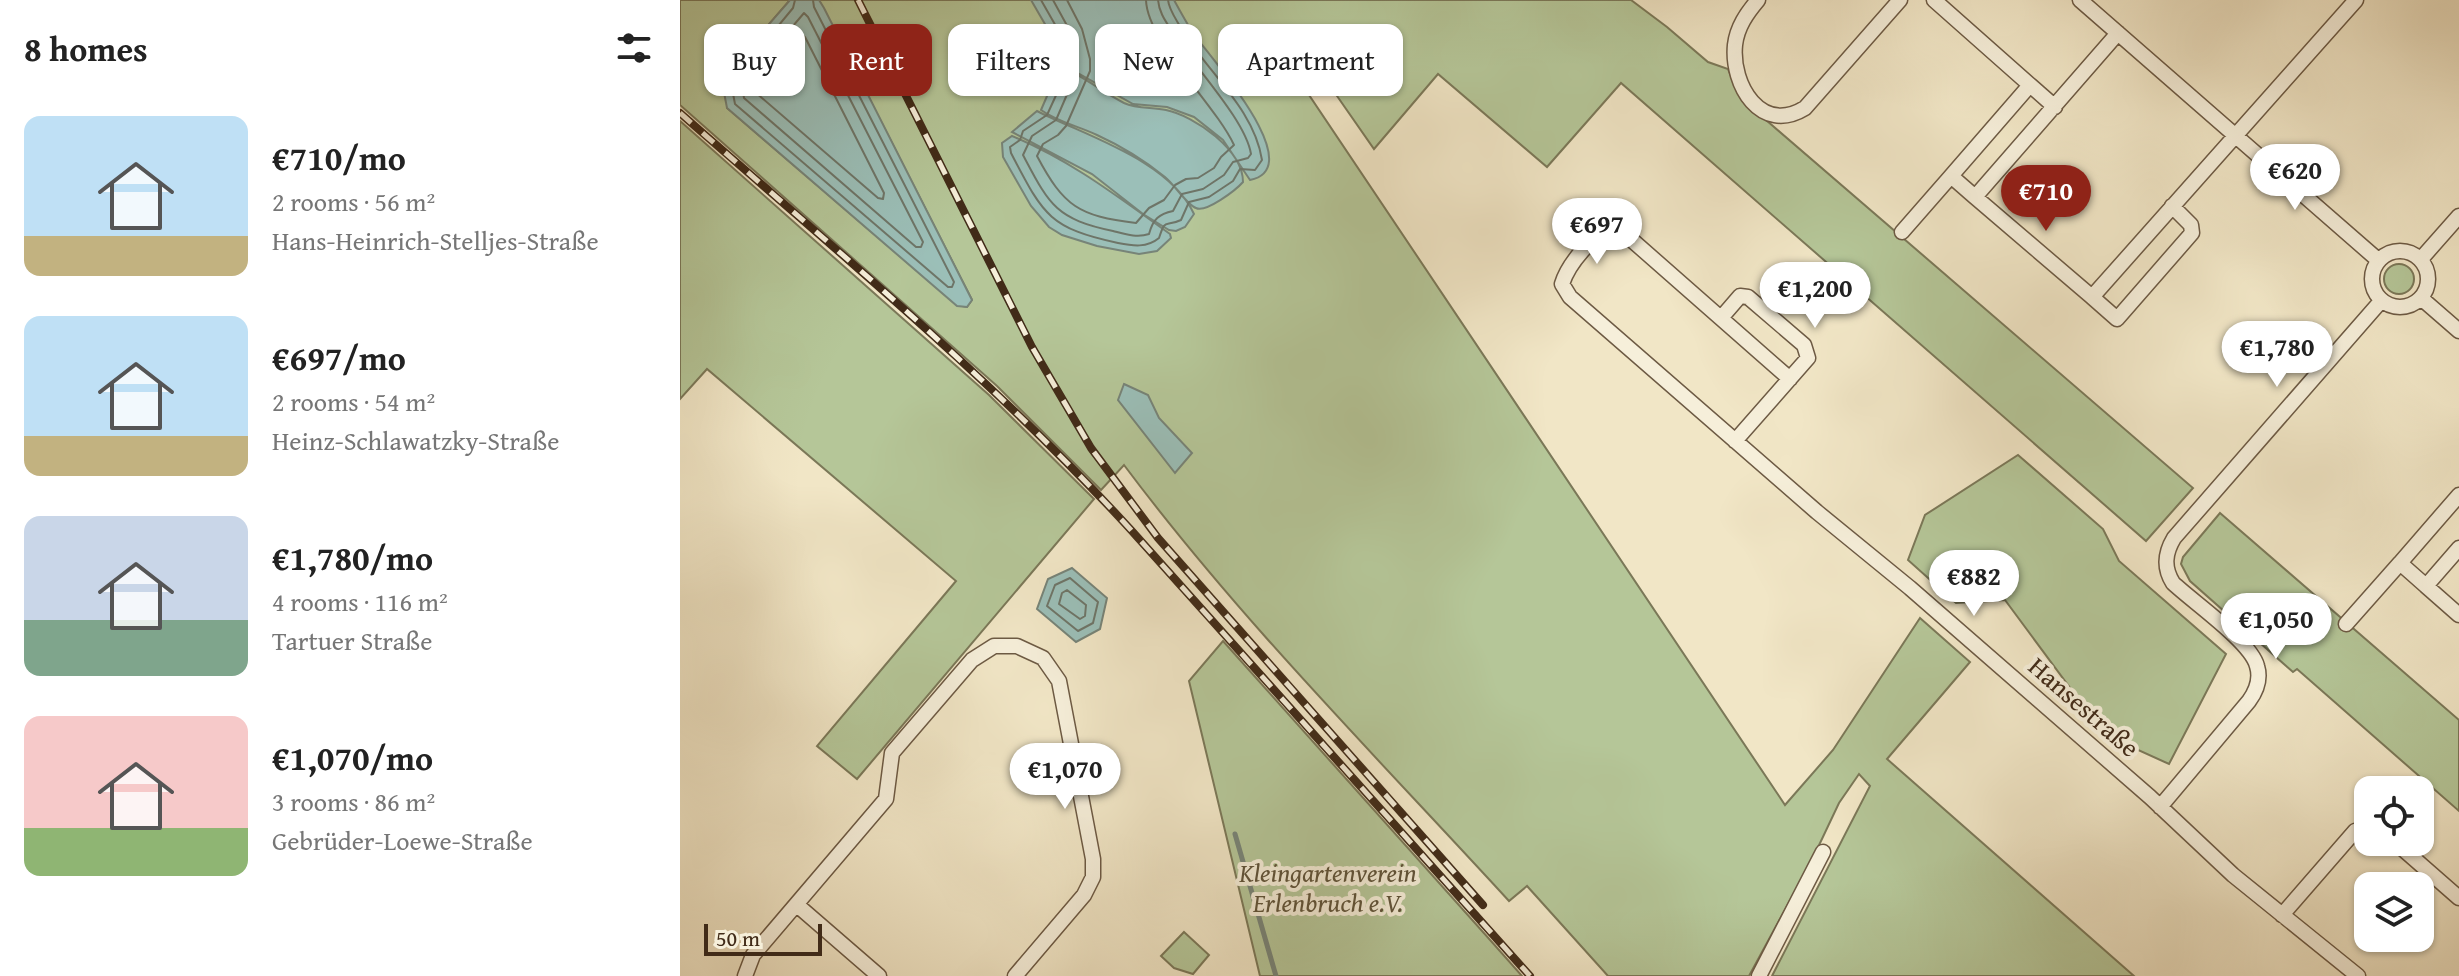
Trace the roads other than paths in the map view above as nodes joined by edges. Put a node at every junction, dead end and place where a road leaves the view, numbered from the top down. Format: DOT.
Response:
graph roads {
  1 [pos="1758,0"];
  2 [pos="1900,0"];
  3 [pos="1934,0"];
  4 [pos="2080,0"];
  5 [pos="2356,0"];
  6 [pos="2118,33"];
  7 [pos="2030,85"];
  8 [pos="2055,107"];
  9 [pos="2236,136"];
  10 [pos="1951,176"];
  11 [pos="1975,197"];
  12 [pos="2172,206"];
  13 [pos="2459,216"];
  14 [pos="1902,232"];
  15 [pos="2421,259"];
  16 [pos="2378,260"];
  17 [pos="2092,297"];
  18 [pos="2421,298"];
  19 [pos="2381,301"];
  20 [pos="1721,318"];
  21 [pos="2459,331"];
  22 [pos="1790,379"];
  23 [pos="1735,441"];
  24 [pos="2459,495"];
  25 [pos="2459,548"];
  26 [pos="2400,563"];
  27 [pos="2426,586"];
  28 [pos="2459,615"];
  29 [pos="2346,624"];
  30 [pos="2160,807"];
  31 [pos="2354,832"];
  32 [pos="1823,852"];
  33 [pos="2411,856"];
  34 [pos="2459,898"];
  35 [pos="797,905"];
  36 [pos="2282,915"];
  37 [pos="877,975"];
  38 [pos="745,976"];
  39 [pos="1015,976"];
  40 [pos="1759,976"];
  41 [pos="2358,976"];
  1 -- 2 [label="street"];
  3 -- 7 [label="street"];
  4 -- 6 [label="street"];
  5 -- 9 [label="street"];
  6 -- 8 [label="street"];
  6 -- 9 [label="street"];
  7 -- 8 [label="street"];
  7 -- 10 [label="street"];
  8 -- 11 [label="street"];
  9 -- 12 [label="street"];
  9 -- 16 [label="street"];
  10 -- 11 [label="street"];
  10 -- 14 [label="street"];
  11 -- 17 [label="street"];
  12 -- 17 [label="street"];
  12 -- 17 [label="street"];
  13 -- 15 [label="street"];
  15 -- 16 [label="street"];
  15 -- 18 [label="street"];
  16 -- 19 [label="street"];
  18 -- 19 [label="street"];
  18 -- 21 [label="street"];
  19 -- 30 [label="street"];
  20 -- 22 [label="street"];
  20 -- 22 [label="street"];
  20 -- 23 [label="street, Hansestraße"];
  22 -- 23 [label="street"];
  23 -- 30 [label="street, Hansestraße"];
  24 -- 26 [label="street"];
  25 -- 27 [label="street"];
  26 -- 27 [label="street"];
  26 -- 29 [label="street"];
  27 -- 28 [label="street"];
  30 -- 36 [label="street, Hansestraße"];
  31 -- 36 [label="street"];
  32 -- 40 [label="street"];
  33 -- 34 [label="street"];
  35 -- 37 [label="street"];
  35 -- 38 [label="street"];
  35 -- 39 [label="street"];
  36 -- 41 [label="street, Hansestraße"];
}
